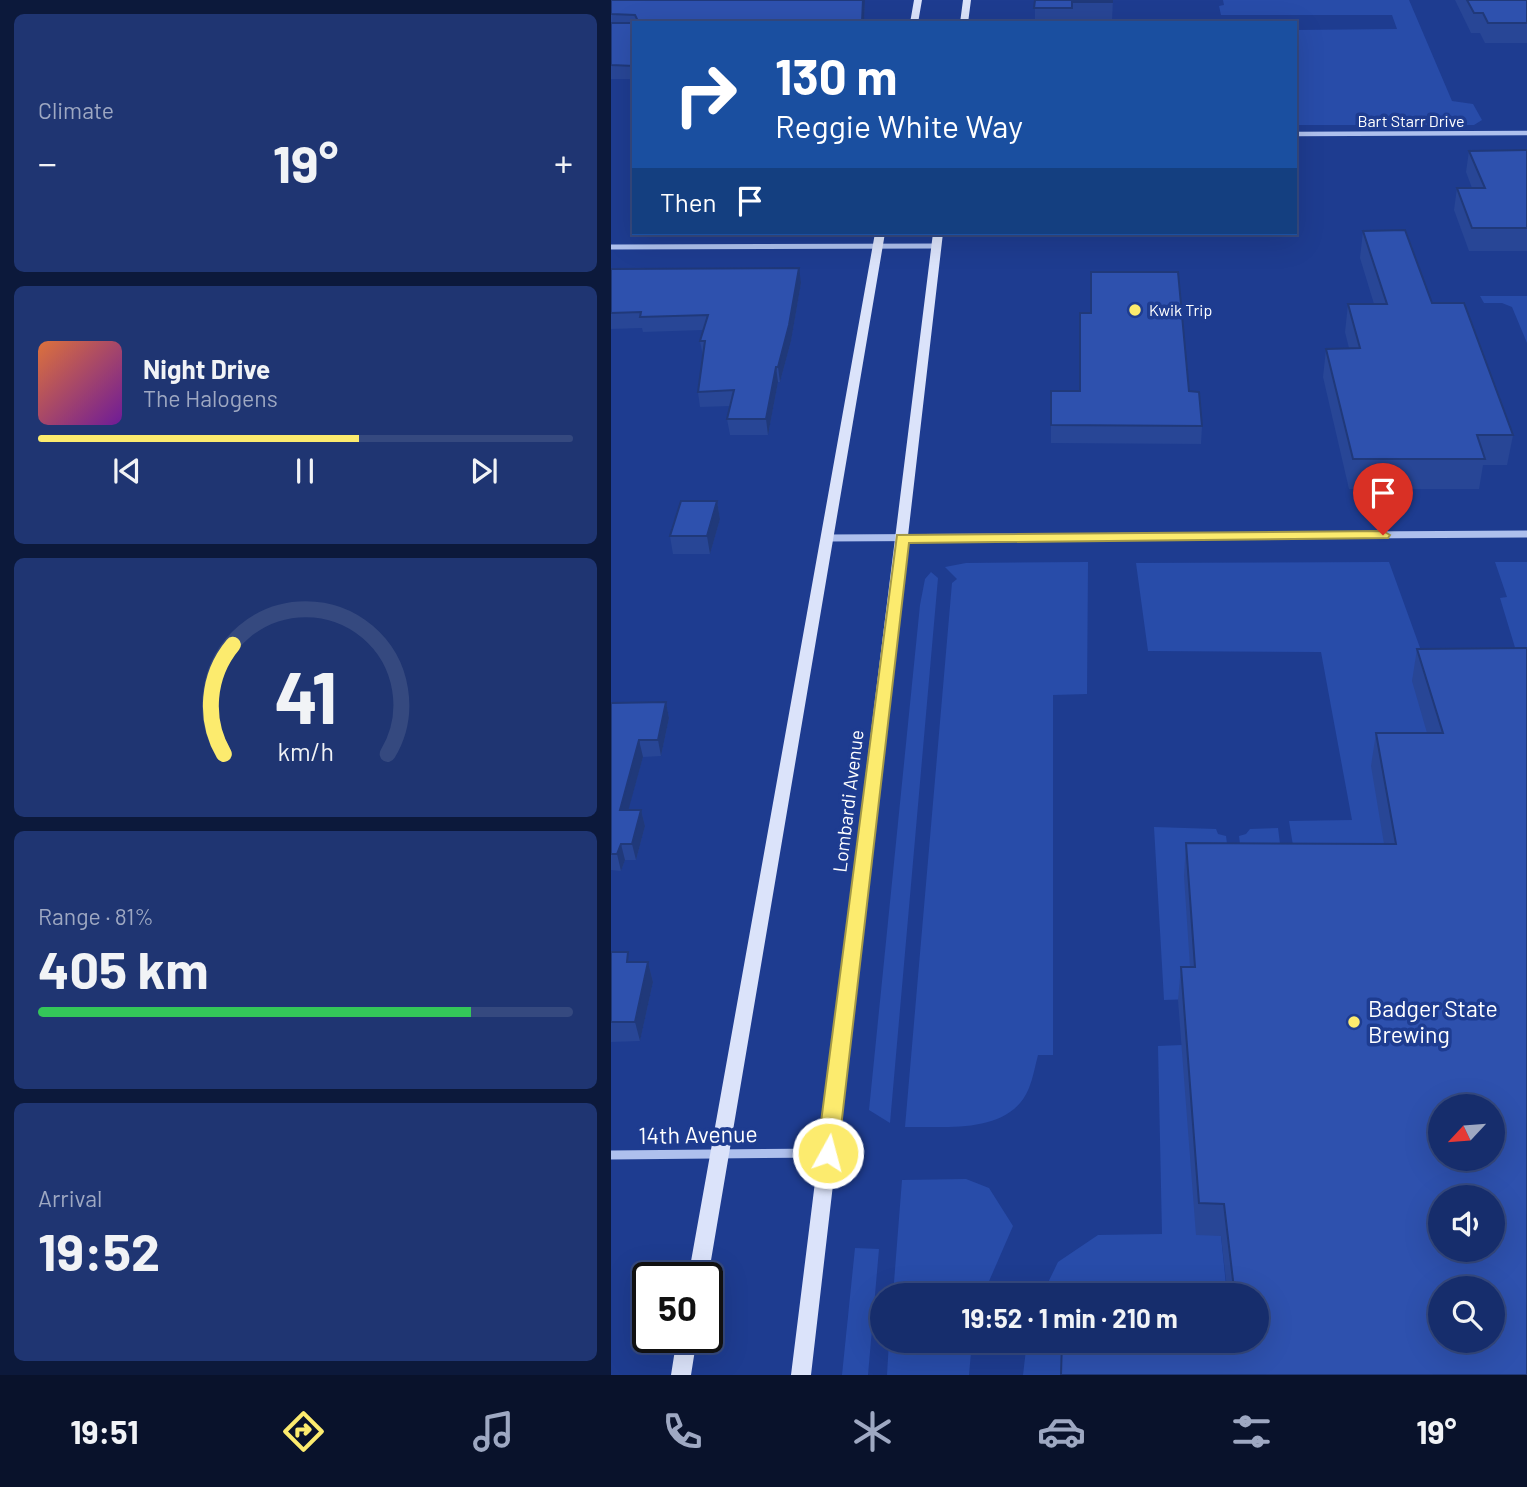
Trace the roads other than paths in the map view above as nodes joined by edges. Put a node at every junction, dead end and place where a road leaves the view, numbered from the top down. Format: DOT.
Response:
graph roads {
  1 [pos="918,0"];
  2 [pos="967,0"];
  3 [pos="914,21"];
  4 [pos="964,21"];
  5 [pos="1527,133"];
  6 [pos="1297,134"];
  7 [pos="880,235"];
  8 [pos="938,235"];
  9 [pos="877,246"];
  10 [pos="937,246"];
  11 [pos="611,247"];
  12 [pos="1527,534"];
  13 [pos="826,538"];
  14 [pos="903,538"];
  15 [pos="828,1153"];
  16 [pos="719,1154"];
  17 [pos="611,1155"];
  18 [pos="700,1262"];
  19 [pos="684,1353"];
  20 [pos="681,1375"];
  21 [pos="801,1375"];
  1 -- 3 [label="main road"];
  2 -- 4 [label="main road"];
  5 -- 6 [label="street, Bart Starr Drive"];
  7 -- 9 [label="main road"];
  8 -- 10 [label="main road, Lombardi Avenue"];
  9 -- 10 [label="street"];
  9 -- 11 [label="street"];
  9 -- 13 [label="main road"];
  10 -- 14 [label="main road, Lombardi Avenue"];
  12 -- 14 [label="street"];
  13 -- 14 [label="street"];
  13 -- 16 [label="main road"];
  14 -- 15 [label="main road, Lombardi Avenue"];
  15 -- 16 [label="street, 14th Avenue"];
  15 -- 21 [label="main road, Lombardi Avenue"];
  16 -- 17 [label="street, 14th Avenue"];
  16 -- 18 [label="main road"];
  19 -- 20 [label="main road"];
}
